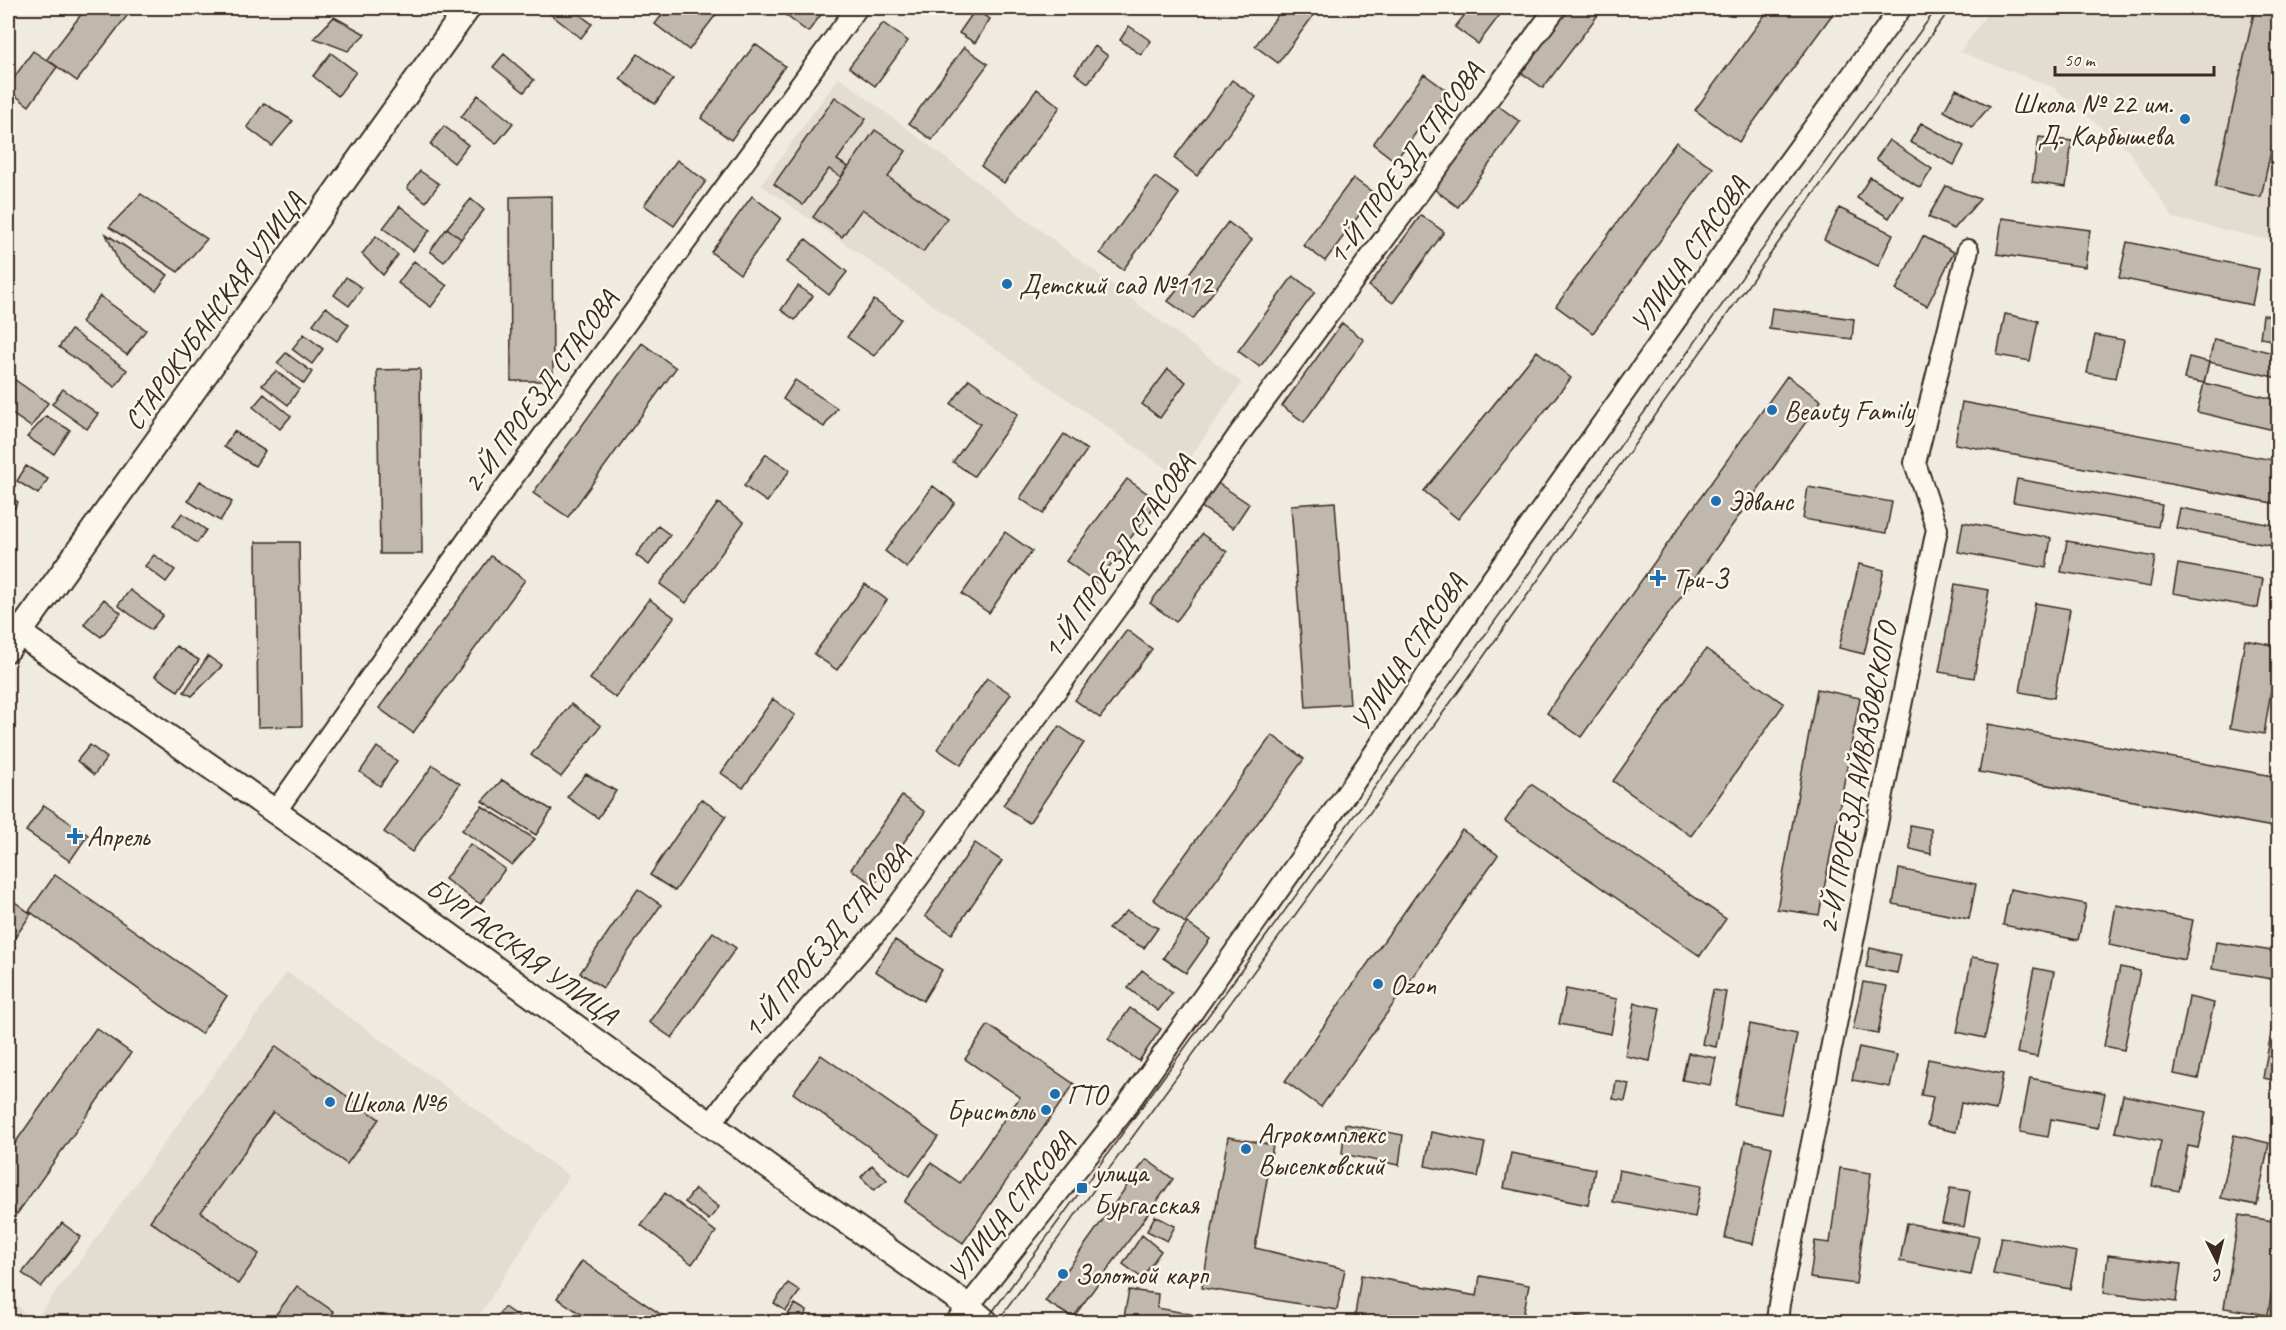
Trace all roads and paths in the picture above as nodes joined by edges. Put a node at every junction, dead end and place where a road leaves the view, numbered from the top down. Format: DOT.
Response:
graph roads {
  1 [pos="468,8"];
  2 [pos="857,8"];
  3 [pos="1556,8"];
  4 [pos="1901,8"];
  5 [pos="1968,250"];
  6 [pos="13,641"];
  7 [pos="275,812"];
  8 [pos="711,1124"];
  9 [pos="962,1314"];
  10 [pos="986,1323"];
  11 [pos="1777,1323"];
  1 -- 6 [label="street, СТАРОКУБАНСКАЯ УЛИЦА"];
  2 -- 7 [label="street, 2-Й ПРОЕЗД СТАСОВА"];
  3 -- 8 [label="street, 1-Й ПРОЕЗД СТАСОВА"];
  4 -- 9 [label="street, УЛИЦА СТАСОВА"];
  5 -- 11 [label="street, 2-Й ПРОЕЗД АЙВАЗОВСКОГО"];
  6 -- 7 [label="street, БУРГАССКАЯ УЛИЦА"];
  7 -- 8 [label="street, БУРГАССКАЯ УЛИЦА"];
  8 -- 9 [label="street, БУРГАССКАЯ УЛИЦА"];
  9 -- 10 [label="street, БУРГАССКАЯ УЛИЦА"];
}
